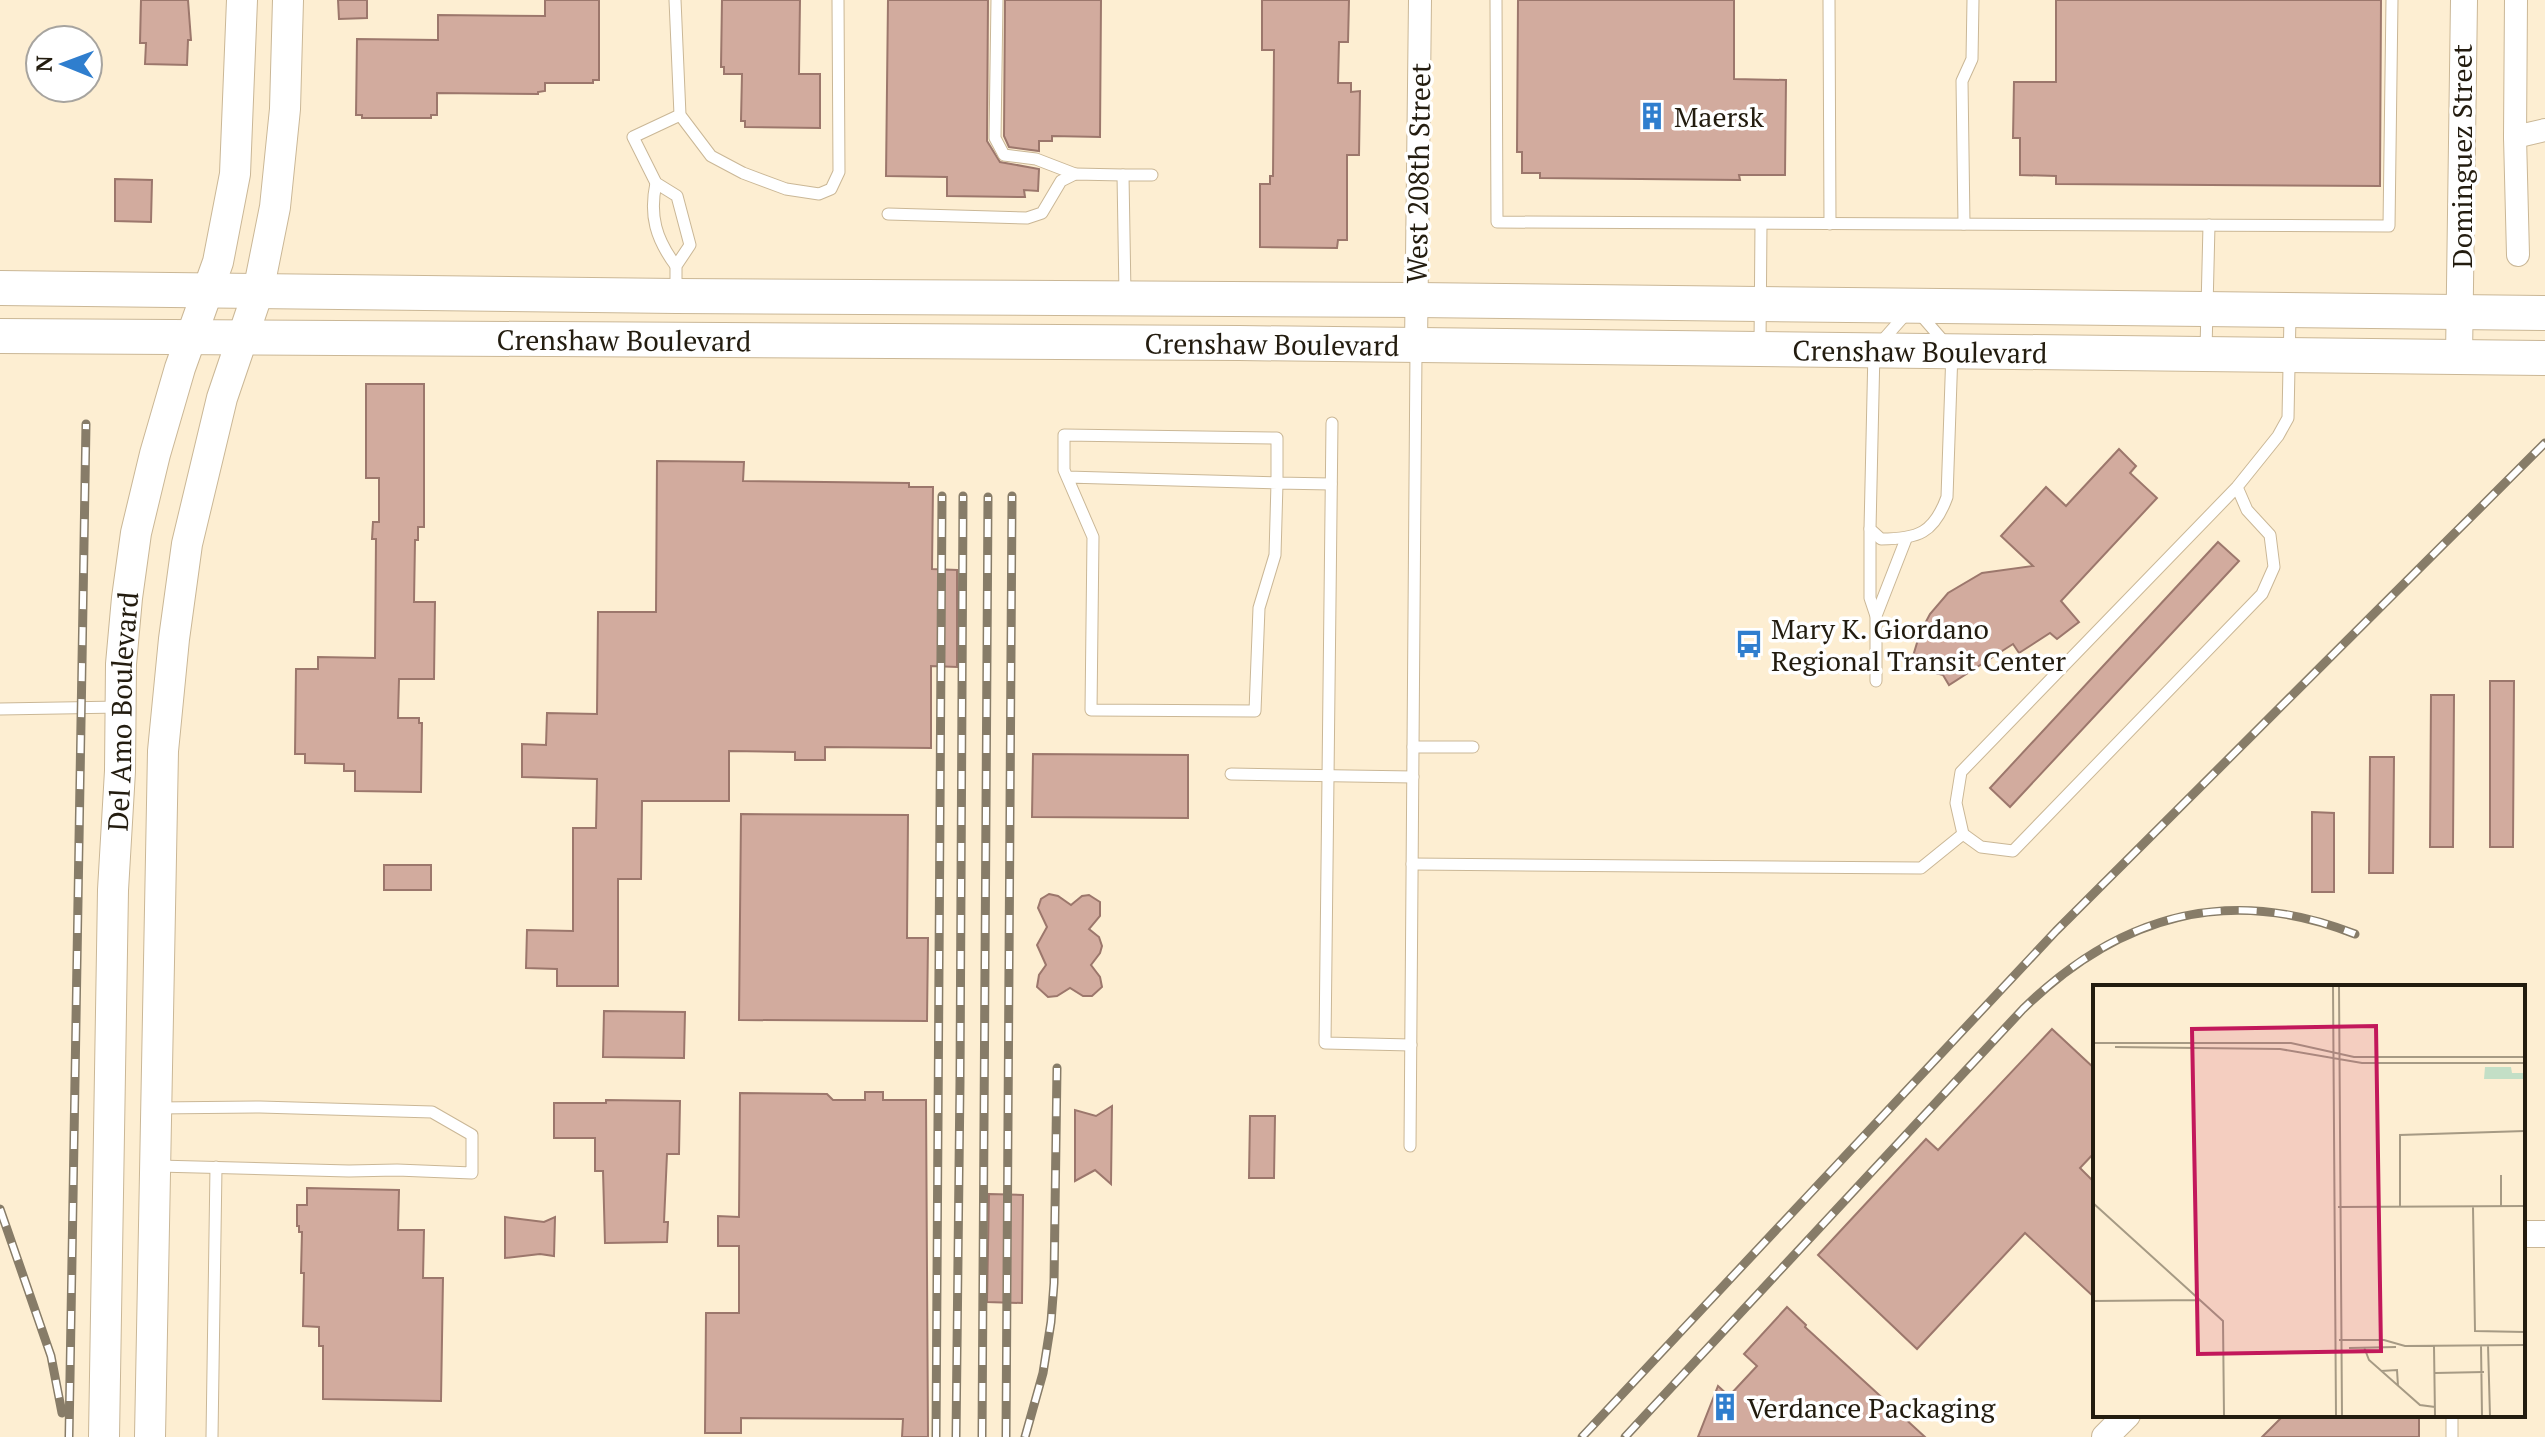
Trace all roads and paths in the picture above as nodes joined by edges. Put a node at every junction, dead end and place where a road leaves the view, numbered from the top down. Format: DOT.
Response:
graph roads {
  1 [pos="242,0"];
  2 [pos="288,0"];
  3 [pos="675,0"];
  4 [pos="838,0"];
  5 [pos="997,0"];
  6 [pos="1420,0"];
  7 [pos="1496,0"];
  8 [pos="1829,0"];
  9 [pos="1973,0"];
  10 [pos="2392,0"];
  11 [pos="2464,0"];
  12 [pos="2516,0"];
  13 [pos="680,115"];
  14 [pos="2545,130"];
  15 [pos="2515,137"];
  16 [pos="1075,174"];
  17 [pos="1123,175"];
  18 [pos="1152,175"];
  19 [pos="656,183"];
  20 [pos="888,214"];
  21 [pos="1761,224"];
  22 [pos="1830,224"];
  23 [pos="1964,224"];
  24 [pos="2209,225"];
  25 [pos="2518,255"];
  26 [pos="676,281"];
  27 [pos="0,288"];
  28 [pos="207,291"];
  29 [pos="258,292"];
  30 [pos="1125,298"];
  31 [pos="1417,300"];
  32 [pos="1760,304"];
  33 [pos="1913,306"];
  34 [pos="2207,309"];
  35 [pos="2290,310"];
  36 [pos="2460,313"];
  37 [pos="2545,313"];
  38 [pos="0,336"];
  39 [pos="191,337"];
  40 [pos="241,338"];
  41 [pos="1416,346"];
  42 [pos="1760,349"];
  43 [pos="1874,350"];
  44 [pos="1952,351"];
  45 [pos="2206,354"];
  46 [pos="2289,355"];
  47 [pos="2459,357"];
  48 [pos="2545,358"];
  49 [pos="1332,423"];
  50 [pos="1067,477"];
  51 [pos="1277,483"];
  52 [pos="1331,484"];
  53 [pos="2237,487"];
  54 [pos="1870,529"];
  55 [pos="1906,539"];
  56 [pos="1876,616"];
  57 [pos="1876,681"];
  58 [pos="120,707"];
  59 [pos="0,709"];
  60 [pos="1413,747"];
  61 [pos="1473,747"];
  62 [pos="1231,774"];
  63 [pos="1328,776"];
  64 [pos="1413,777"];
  65 [pos="1963,834"];
  66 [pos="1412,864"];
  67 [pos="113,890"];
  68 [pos="1411,1045"];
  69 [pos="156,1108"];
  70 [pos="1410,1146"];
  71 [pos="155,1166"];
  72 [pos="216,1167"];
  73 [pos="2125,1423"];
  74 [pos="104,1437"];
  75 [pos="150,1437"];
  76 [pos="212,1437"];
  77 [pos="2105,1437"];
  1 -- 28 [label="main road, Del Amo Boulevard"];
  2 -- 29 [label="main road, Del Amo Boulevard"];
  3 -- 13 [label="lane"];
  4 -- 13 [label="lane"];
  5 -- 16 [label="lane"];
  6 -- 31 [label="street, West 208th Street"];
  7 -- 21 [label="lane"];
  8 -- 22 [label="lane"];
  9 -- 23 [label="lane"];
  10 -- 24 [label="lane"];
  11 -- 36 [label="street, Dominguez Street"];
  12 -- 15 [label="street, Dominguez Street"];
  13 -- 19 [label="lane"];
  14 -- 15 [label="street"];
  15 -- 25 [label="street, Dominguez Street"];
  16 -- 17 [label="lane"];
  16 -- 20 [label="lane"];
  17 -- 18 [label="lane"];
  17 -- 30 [label="lane"];
  19 -- 26 [label="lane"];
  19 -- 26 [label="lane"];
  21 -- 22 [label="lane"];
  21 -- 32 [label="lane"];
  22 -- 23 [label="lane"];
  23 -- 24 [label="lane"];
  24 -- 34 [label="lane"];
  26 -- 29 [label="main road, Crenshaw Boulevard"];
  26 -- 30 [label="main road, Crenshaw Boulevard"];
  27 -- 28 [label="main road, Crenshaw Boulevard"];
  28 -- 29 [label="main road, Crenshaw Boulevard"];
  28 -- 39 [label="main road, Del Amo Boulevard"];
  29 -- 40 [label="main road, Del Amo Boulevard"];
  30 -- 31 [label="main road, Crenshaw Boulevard"];
  31 -- 32 [label="main road, Crenshaw Boulevard"];
  31 -- 41 [label="street, West 208th Street"];
  32 -- 33 [label="main road, Crenshaw Boulevard"];
  32 -- 42 [label="lane"];
  33 -- 34 [label="main road, Crenshaw Boulevard"];
  33 -- 43 [label="lane"];
  33 -- 44 [label="lane"];
  34 -- 35 [label="main road, Crenshaw Boulevard"];
  34 -- 45 [label="lane"];
  35 -- 36 [label="main road, Crenshaw Boulevard"];
  35 -- 46 [label="lane"];
  36 -- 37 [label="main road, Crenshaw Boulevard"];
  36 -- 47 [label="street, Dominguez Street"];
  38 -- 39 [label="main road, Crenshaw Boulevard"];
  39 -- 40 [label="main road, Crenshaw Boulevard"];
  39 -- 58 [label="main road, Del Amo Boulevard"];
  40 -- 41 [label="main road, Crenshaw Boulevard"];
  40 -- 69 [label="main road, Del Amo Boulevard"];
  41 -- 42 [label="main road, Crenshaw Boulevard"];
  41 -- 60 [label="lane"];
  42 -- 43 [label="main road, Crenshaw Boulevard"];
  43 -- 44 [label="main road, Crenshaw Boulevard"];
  43 -- 54 [label="lane"];
  44 -- 45 [label="main road, Crenshaw Boulevard"];
  44 -- 55 [label="lane"];
  45 -- 46 [label="main road, Crenshaw Boulevard"];
  46 -- 47 [label="main road, Crenshaw Boulevard"];
  46 -- 53 [label="lane"];
  47 -- 48 [label="main road, Crenshaw Boulevard"];
  49 -- 52 [label="lane"];
  50 -- 51 [label="lane"];
  50 -- 51 [label="lane"];
  50 -- 51 [label="lane"];
  51 -- 52 [label="lane"];
  52 -- 63 [label="lane"];
  53 -- 65 [label="lane"];
  53 -- 65 [label="lane"];
  54 -- 55 [label="lane"];
  54 -- 56 [label="lane"];
  55 -- 56 [label="lane"];
  56 -- 57 [label="lane"];
  58 -- 59 [label="lane"];
  58 -- 67 [label="main road, Del Amo Boulevard"];
  60 -- 61 [label="lane"];
  60 -- 64 [label="lane"];
  62 -- 63 [label="lane"];
  63 -- 64 [label="lane"];
  63 -- 68 [label="lane"];
  64 -- 66 [label="lane"];
  65 -- 66 [label="lane"];
  66 -- 68 [label="lane"];
  67 -- 71 [label="main road"];
  67 -- 74 [label="main road, Del Amo Boulevard"];
  68 -- 70 [label="lane"];
  69 -- 71 [label="main road, Del Amo Boulevard"];
  69 -- 72 [label="lane"];
  71 -- 72 [label="lane"];
  71 -- 75 [label="main road, Del Amo Boulevard"];
  72 -- 76 [label="lane"];
  73 -- 77 [label="street"];
}
